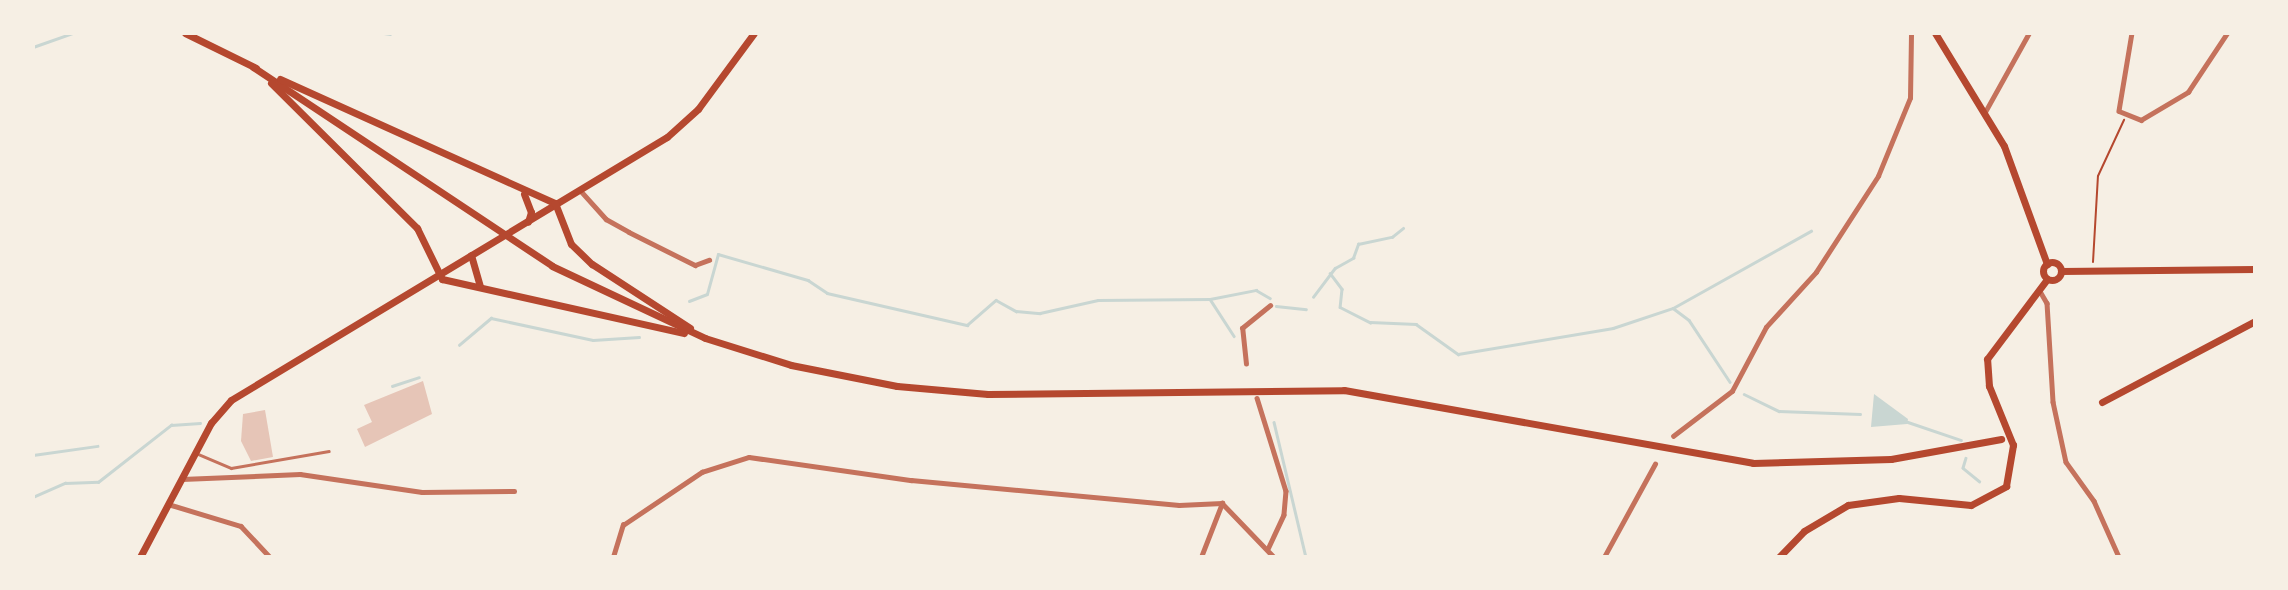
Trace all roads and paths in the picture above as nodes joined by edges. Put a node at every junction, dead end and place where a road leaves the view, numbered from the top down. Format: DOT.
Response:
graph roads {
  1 [pos="185,33"];
  2 [pos="754,33"];
  3 [pos="1911,33"];
  4 [pos="1935,33"];
  5 [pos="2029,33"];
  6 [pos="2132,33"];
  7 [pos="2227,33"];
  8 [pos="253,67"];
  9 [pos="1984,112"];
  10 [pos="2126,116"];
  11 [pos="579,189"];
  12 [pos="522,191"];
  13 [pos="555,203"];
  14 [pos="527,222"];
  15 [pos="471,255"];
  16 [pos="709,260"];
  17 [pos="2047,264"];
  18 [pos="2093,269"];
  19 [pos="2255,269"];
  20 [pos="2061,271"];
  21 [pos="435,273"];
  22 [pos="2047,279"];
  23 [pos="480,287"];
  24 [pos="2040,291"];
  25 [pos="1270,305"];
  26 [pos="2255,321"];
  27 [pos="705,338"];
  28 [pos="1247,364"];
  29 [pos="1257,398"];
  30 [pos="2102,402"];
  31 [pos="1673,436"];
  32 [pos="2001,439"];
  33 [pos="328,451"];
  34 [pos="195,452"];
  35 [pos="1656,464"];
  36 [pos="181,478"];
  37 [pos="514,491"];
  38 [pos="1222,503"];
  39 [pos="168,504"];
  40 [pos="1268,549"];
  41 [pos="140,557"];
  42 [pos="270,557"];
  43 [pos="613,557"];
  44 [pos="1201,557"];
  45 [pos="1274,557"];
  46 [pos="1604,557"];
  47 [pos="1779,557"];
  48 [pos="2119,557"];
  1 -- 8 [label="main road"];
  2 -- 11 [label="main road"];
  3 -- 31 [label="street"];
  4 -- 9 [label="main road"];
  5 -- 9 [label="street"];
  6 -- 10 [label="street"];
  7 -- 10 [label="street"];
  8 -- 12 [label="main road"];
  8 -- 21 [label="main road"];
  8 -- 27 [label="main road"];
  9 -- 17 [label="main road"];
  10 -- 18 [label="path"];
  11 -- 13 [label="main road"];
  11 -- 16 [label="street"];
  12 -- 13 [label="main road"];
  12 -- 14 [label="main road"];
  13 -- 14 [label="main road"];
  13 -- 27 [label="main road"];
  14 -- 15 [label="main road"];
  15 -- 21 [label="main road"];
  15 -- 23 [label="main road"];
  17 -- 20 [label="main road"];
  17 -- 22 [label="main road"];
  18 -- 19 [label="main road"];
  18 -- 20 [label="main road"];
  20 -- 22 [label="main road"];
  21 -- 23 [label="main road"];
  21 -- 34 [label="main road"];
  22 -- 24 [label="main road"];
  23 -- 27 [label="main road"];
  24 -- 47 [label="main road"];
  24 -- 48 [label="street"];
  25 -- 28 [label="street"];
  26 -- 30 [label="main road"];
  27 -- 32 [label="main road"];
  29 -- 40 [label="street"];
  33 -- 34 [label="lane"];
  34 -- 36 [label="main road"];
  35 -- 46 [label="street"];
  36 -- 37 [label="street"];
  36 -- 39 [label="main road"];
  38 -- 40 [label="street"];
  38 -- 43 [label="street"];
  38 -- 44 [label="street"];
  39 -- 41 [label="main road"];
  39 -- 42 [label="street"];
  40 -- 45 [label="street"];
}
